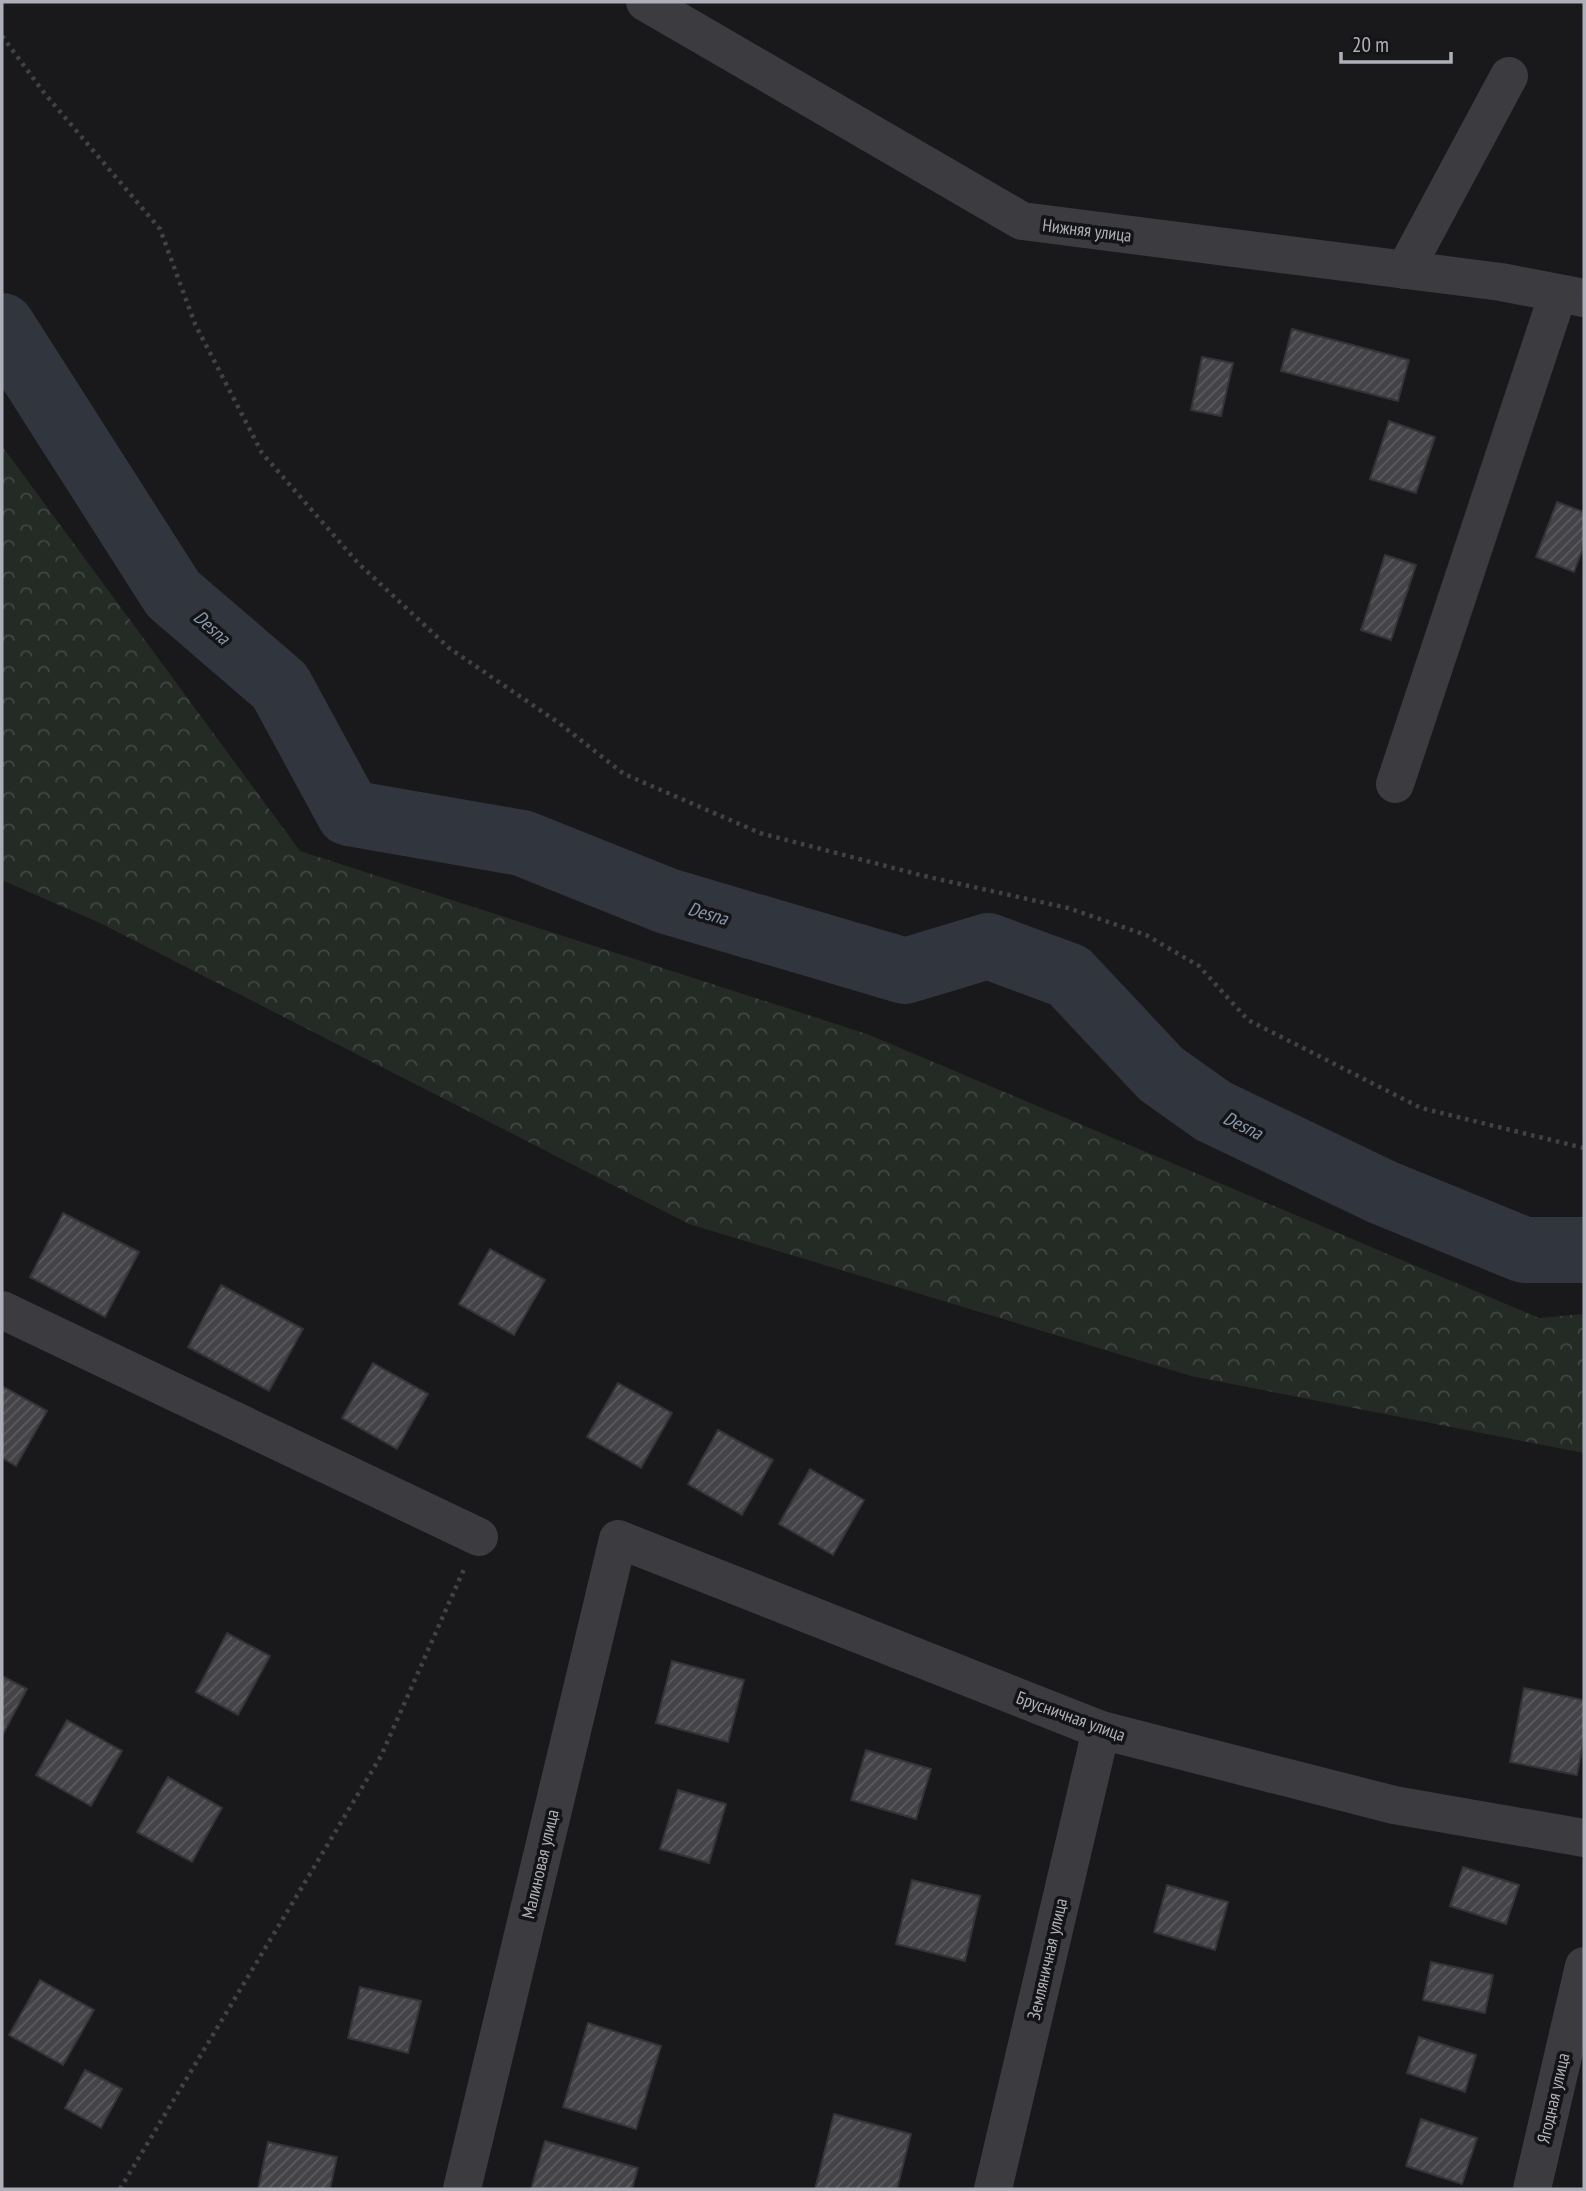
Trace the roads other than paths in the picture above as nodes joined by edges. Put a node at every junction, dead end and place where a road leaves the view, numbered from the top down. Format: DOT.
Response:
graph roads {
  1 [pos="646,2"];
  2 [pos="1508,76"];
  3 [pos="1405,270"];
  4 [pos="1571,296"];
  5 [pos="1395,784"];
  6 [pos="2,1310"];
  7 [pos="479,1537"];
  8 [pos="618,1539"];
  9 [pos="1101,1730"];
  10 [pos="1584,1838"];
  11 [pos="1584,1966"];
  12 [pos="462,2189"];
  13 [pos="993,2189"];
  14 [pos="1532,2189"];
  1 -- 3 [label="street, Нижняя улица"];
  2 -- 3 [label="street"];
  3 -- 4 [label="street, Нижняя улица"];
  4 -- 5 [label="street"];
  6 -- 7 [label="street"];
  8 -- 9 [label="street, Брусничная улица"];
  8 -- 12 [label="street, Малиновая улица"];
  9 -- 10 [label="street, Брусничная улица"];
  9 -- 13 [label="street, Земляничная улица"];
  11 -- 14 [label="street, Ягодная улица"];
}
